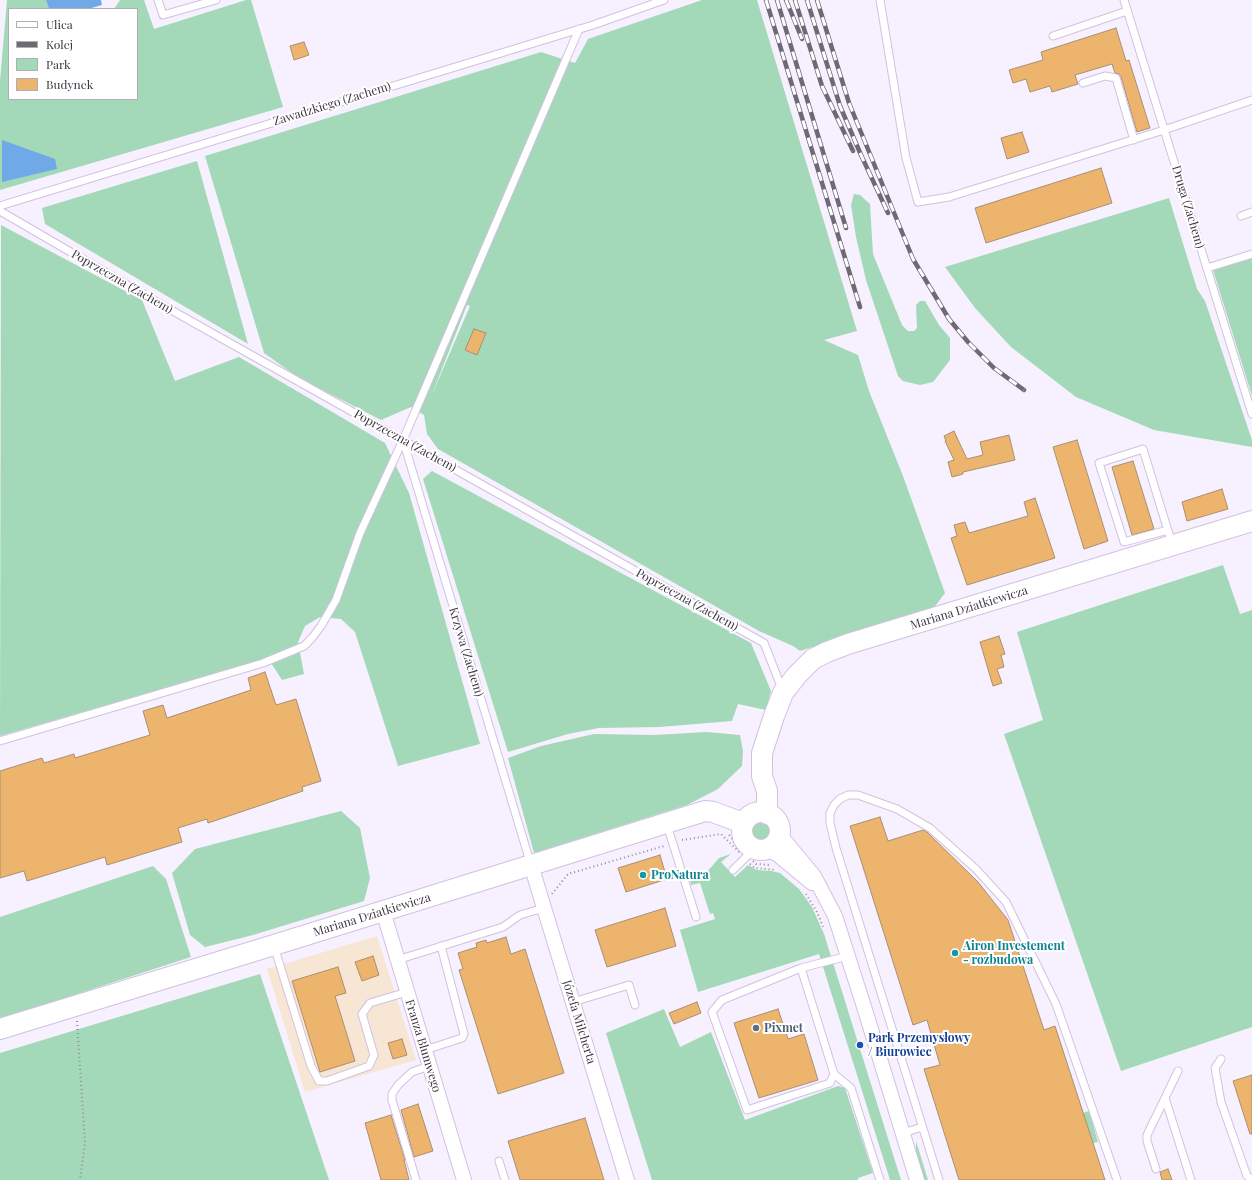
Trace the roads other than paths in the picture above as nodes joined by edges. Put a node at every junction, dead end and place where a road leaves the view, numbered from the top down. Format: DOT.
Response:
graph roads {
  1 [pos="158,0"];
  2 [pos="216,0"];
  3 [pos="664,0"];
  4 [pos="880,0"];
  5 [pos="1124,0"];
  6 [pos="1128,11"];
  7 [pos="579,29"];
  8 [pos="1053,36"];
  9 [pos="1084,83"];
  10 [pos="1252,100"];
  11 [pos="1164,130"];
  12 [pos="1134,140"];
  13 [pos="0,206"];
  14 [pos="0,211"];
  15 [pos="1252,212"];
  16 [pos="1241,216"];
  17 [pos="1252,254"];
  18 [pos="1207,268"];
  19 [pos="1252,414"];
  20 [pos="403,440"];
  21 [pos="1252,521"];
  22 [pos="1170,538"];
  23 [pos="783,693"];
  24 [pos="0,741"];
  25 [pos="756,816"];
  26 [pos="667,823"];
  27 [pos="780,834"];
  28 [pos="754,852"];
  29 [pos="531,865"];
  30 [pos="733,870"];
  31 [pos="822,892"];
  32 [pos="543,902"];
  33 [pos="383,911"];
  34 [pos="696,916"];
  35 [pos="274,946"];
  36 [pos="441,946"];
  37 [pos="848,956"];
  38 [pos="398,960"];
  39 [pos="801,968"];
  40 [pos="407,992"];
  41 [pos="573,1002"];
  42 [pos="635,1005"];
  43 [pos="0,1029"];
  44 [pos="425,1050"];
  45 [pos="1221,1059"];
  46 [pos="429,1066"];
  47 [pos="1178,1071"];
  48 [pos="834,1074"];
  49 [pos="1165,1098"];
  50 [pos="922,1127"];
  51 [pos="903,1133"];
  52 [pos="499,1161"];
  53 [pos="1156,1169"];
  54 [pos="1252,1178"];
  55 [pos="416,1180"];
  56 [pos="464,1180"];
  57 [pos="505,1180"];
  58 [pos="627,1180"];
  59 [pos="880,1180"];
  60 [pos="917,1180"];
  61 [pos="939,1180"];
  62 [pos="1116,1180"];
  63 [pos="1191,1180"];
  1 -- 2 [label="lane"];
  3 -- 7 [label="lane, Zawadzkiego (Zachem)"];
  4 -- 12 [label="lane"];
  5 -- 6 [label="lane, Druga (Zachem)"];
  6 -- 8 [label="lane"];
  6 -- 11 [label="lane, Druga (Zachem)"];
  7 -- 13 [label="lane, Zawadzkiego (Zachem)"];
  7 -- 20 [label="lane"];
  9 -- 12 [label="lane"];
  10 -- 11 [label="lane"];
  11 -- 12 [label="lane"];
  11 -- 18 [label="lane, Druga (Zachem)"];
  14 -- 20 [label="lane, Poprzeczna (Zachem)"];
  15 -- 16 [label="lane"];
  17 -- 18 [label="lane"];
  18 -- 19 [label="lane, Druga (Zachem)"];
  20 -- 23 [label="lane, Poprzeczna (Zachem)"];
  20 -- 24 [label="lane"];
  20 -- 29 [label="lane, Krzywa (Zachem)"];
  21 -- 22 [label="street, Mariana Dziatkiewicza"];
  22 -- 22 [label="lane"];
  22 -- 23 [label="street, Mariana Dziatkiewicza"];
  23 -- 25 [label="street, Mariana Dziatkiewicza"];
  25 -- 26 [label="street, Mariana Dziatkiewicza"];
  25 -- 27 [label="street"];
  25 -- 28 [label="street"];
  26 -- 29 [label="street, Mariana Dziatkiewicza"];
  26 -- 34 [label="lane"];
  27 -- 28 [label="street"];
  27 -- 31 [label="street"];
  28 -- 30 [label="lane"];
  28 -- 31 [label="street"];
  29 -- 32 [label="street, Józefa Milcherta"];
  29 -- 33 [label="street, Mariana Dziatkiewicza"];
  31 -- 37 [label="street"];
  32 -- 36 [label="lane"];
  32 -- 41 [label="street, Józefa Milcherta"];
  33 -- 35 [label="street, Mariana Dziatkiewicza"];
  33 -- 38 [label="street, Franza Blumwego"];
  35 -- 40 [label="lane"];
  35 -- 43 [label="street, Mariana Dziatkiewicza"];
  36 -- 38 [label="lane"];
  36 -- 44 [label="lane"];
  37 -- 39 [label="lane"];
  37 -- 51 [label="street"];
  38 -- 40 [label="street, Franza Blumwego"];
  39 -- 48 [label="lane"];
  39 -- 48 [label="lane"];
  40 -- 44 [label="street, Franza Blumwego"];
  41 -- 42 [label="lane"];
  41 -- 58 [label="street, Józefa Milcherta"];
  44 -- 46 [label="street, Franza Blumwego"];
  45 -- 54 [label="lane"];
  46 -- 55 [label="lane"];
  46 -- 56 [label="street, Franza Blumwego"];
  47 -- 49 [label="lane"];
  48 -- 59 [label="lane"];
  49 -- 53 [label="lane"];
  49 -- 63 [label="lane"];
  50 -- 51 [label="lane"];
  50 -- 61 [label="lane"];
  50 -- 62 [label="lane"];
  51 -- 60 [label="street"];
  52 -- 57 [label="lane"];
}
